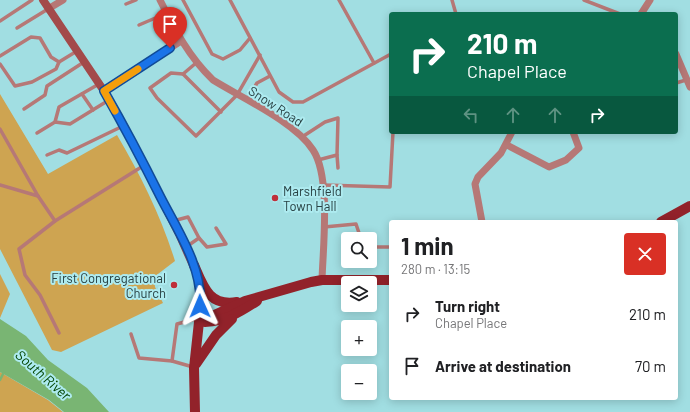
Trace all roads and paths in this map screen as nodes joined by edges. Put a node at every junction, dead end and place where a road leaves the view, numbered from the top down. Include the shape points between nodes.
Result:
1 (32, 0) edge
2 (43, 0) edge
3 (63, 0) edge
4 (136, 0) edge
5 (160, 0) edge
6 (184, 0) edge
7 (230, 0) edge
8 (339, 0) edge
9 (452, 0) edge
10 (584, 0) edge
11 (650, 0) edge
12 (126, 4) dead end
13 (48, 9) junction
14 (455, 12) edge
15 (615, 12) edge
16 (642, 12) edge
17 (167, 13) junction
18 (0, 21) edge
19 (139, 25) dead end
20 (17, 28) dead end
21 (250, 38) junction
22 (181, 41) junction
23 (77, 51) junction
24 (260, 55) junction
25 (389, 55) edge
26 (0, 56) edge
27 (678, 57) edge
28 (59, 62) junction
29 (84, 62) junction
30 (196, 63) junction
31 (374, 63) junction
32 (0, 64) edge
33 (183, 74) junction
34 (270, 76) junction
35 (686, 80) junction
36 (678, 82) edge
37 (102, 87) junction
38 (690, 87) edge
39 (82, 94) junction
40 (237, 95) junction
41 (109, 100) junction
42 (246, 100) junction
43 (24, 109) dead end
44 (93, 110) junction
45 (222, 112) junction
46 (55, 122) junction
47 (124, 126) junction
48 (0, 128) edge
49 (37, 133) dead end
50 (394, 134) edge
51 (511, 134) edge
52 (574, 134) edge
53 (302, 137) junction
54 (507, 145) junction
55 (47, 155) dead end
56 (337, 155) junction
57 (318, 160) junction
58 (144, 165) junction
59 (338, 168) dead end
60 (0, 185) edge
61 (323, 185) junction
62 (38, 196) junction
63 (690, 206) edge
64 (482, 220) edge
65 (665, 220) edge
66 (56, 221) junction
67 (173, 221) junction
68 (323, 227) junction
69 (216, 228) dead end
70 (359, 232) edge
71 (199, 238) junction
72 (186, 247) junction
73 (377, 247) edge
74 (389, 247) edge
75 (194, 265) junction
76 (322, 280) junction
77 (389, 280) edge
78 (265, 295) junction
79 (245, 301) junction
80 (235, 316) junction
81 (199, 320) junction
82 (59, 333) dead end
83 (131, 334) dead end
84 (172, 361) junction
85 (194, 368) junction
86 (195, 412) edge

1 - 18 lane
2 - 13 main road
3 - 13 street
4 - 12 lane
5 - 17 street, Snow Road
6 - 21 lane via 212,54 223,59 240,50
7 - 21 lane
8 - 31 lane
9 - 14 lane
10 - 15 lane
11 - 16 street
13 - 20 lane
13 - 23 main road
17 - 19 lane
17 - 22 street, Snow Road
21 - 24 lane
22 - 30 street, Snow Road
22 - 37 street
23 - 28 lane
23 - 29 main road
24 - 34 lane
24 - 40 lane
25 - 31 lane
26 - 28 lane via 31,37 40,38 52,57
27 - 35 street
28 - 32 lane via 56,69 38,79 15,86
29 - 37 main road
29 - 43 lane via 47,86 45,95
30 - 33 lane
30 - 40 street, Snow Road via 213,80
31 - 34 lane via 298,103 282,95
33 - 45 lane
33 - 45 lane via 171,73 150,88 196,136
34 - 42 lane via 257,83
35 - 36 lane
35 - 38 street
37 - 39 lane
37 - 41 main road
39 - 44 lane
39 - 46 lane via 59,107
40 - 42 street, Snow Road
40 - 45 lane
41 - 44 lane
41 - 47 main road
42 - 53 street, Snow Road
44 - 46 lane via 70,124
46 - 49 lane
47 - 55 lane via 67,153 59,150
47 - 58 main road
48 - 62 lane
50 - 61 lane via 390,187
51 - 54 street
52 - 54 street via 578,148 566,160 549,167
53 - 56 lane via 324,122 338,118
53 - 57 street, Snow Road via 314,150
54 - 64 street via 478,177 475,184
56 - 57 lane
56 - 59 lane
57 - 61 street, Snow Road
58 - 66 lane
58 - 67 main road
60 - 62 lane
61 - 68 street, Snow Road
62 - 66 lane
63 - 65 main road
66 - 82 lane via 19,249 25,275 40,295
67 - 71 lane via 188,217
67 - 72 main road
68 - 70 lane via 356,224
68 - 76 street, Snow Road
69 - 71 lane via 226,244 207,247
71 - 72 lane
72 - 75 main road
73 - 74 lane
75 - 79 main road via 201,283 212,297 224,303
75 - 81 main road via 201,292
76 - 77 main road
76 - 78 main road
78 - 79 main road
78 - 80 main road
79 - 81 main road
80 - 81 main road via 222,320
80 - 85 main road via 216,335
81 - 84 lane via 177,324
81 - 85 main road
83 - 84 lane via 139,358
84 - 85 lane
85 - 86 main road

